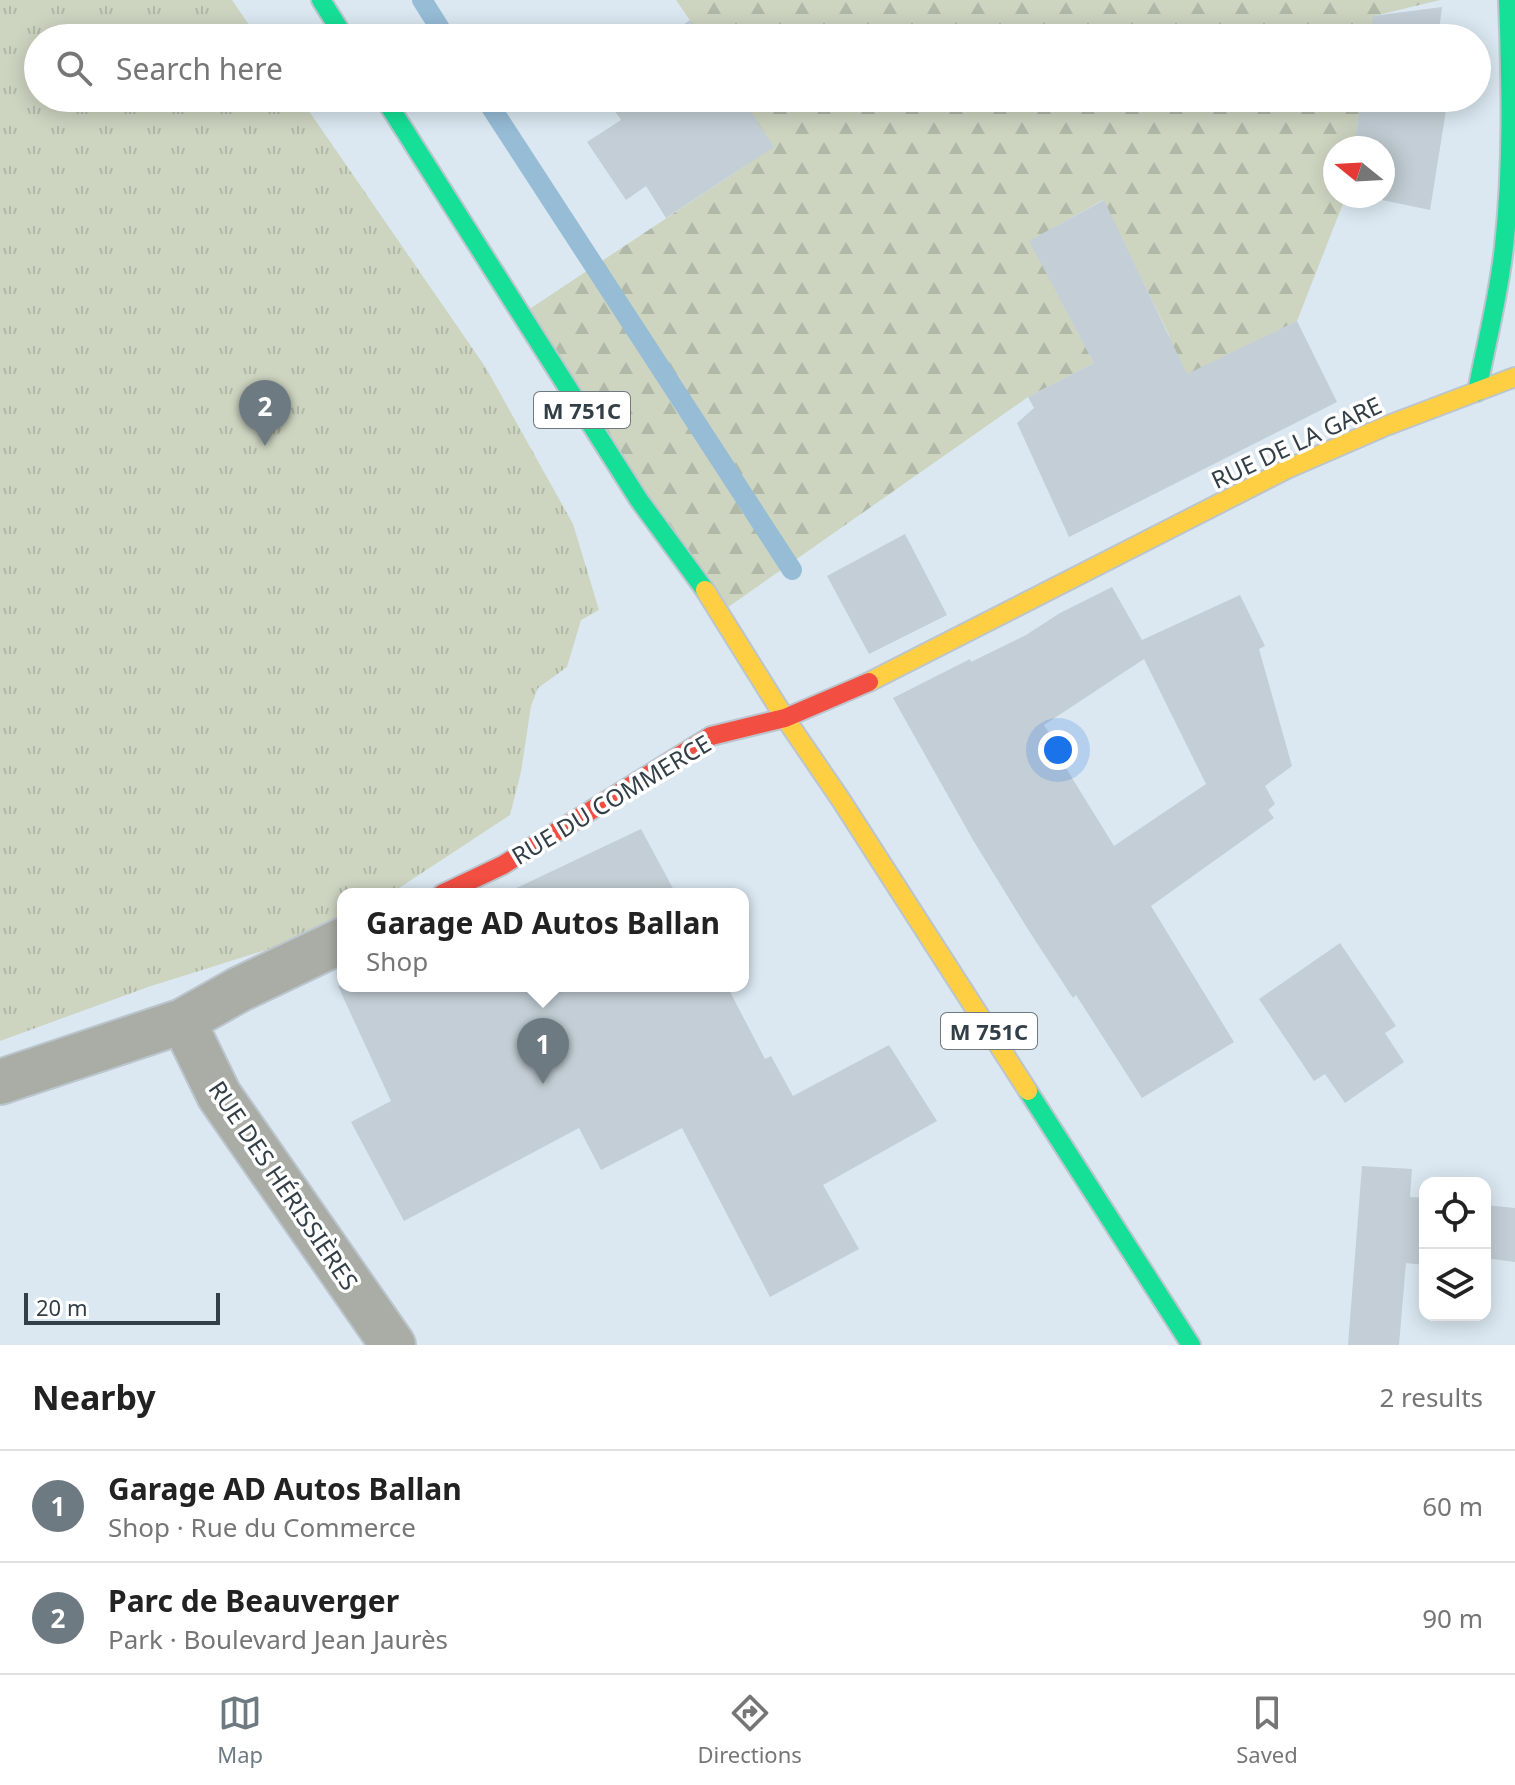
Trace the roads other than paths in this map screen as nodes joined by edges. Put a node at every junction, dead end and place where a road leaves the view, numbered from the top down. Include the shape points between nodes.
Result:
1 (321, 0) edge
2 (1508, 0) edge
3 (336, 24) edge
4 (393, 112) edge
5 (1515, 377) edge
6 (1477, 392) junction
7 (785, 718) junction
8 (455, 888) edge
9 (337, 943) edge
10 (183, 1021) junction
11 (0, 1082) edge
12 (393, 1345) edge
13 (1191, 1345) edge

1 - 3 street
2 - 6 street via 1513,124 1505,246
4 - 7 street, M 751C via 639,500 721,612
5 - 6 street, RUE DE LA GARE
6 - 7 street, RUE DE LA GARE via 1287,469 860,687
7 - 8 street, RUE DU COMMERCE via 711,736 503,865
7 - 13 street, M 751C
9 - 10 street
10 - 11 street
10 - 12 street, RUE DES HÉRISSIÈRES via 219,1095

